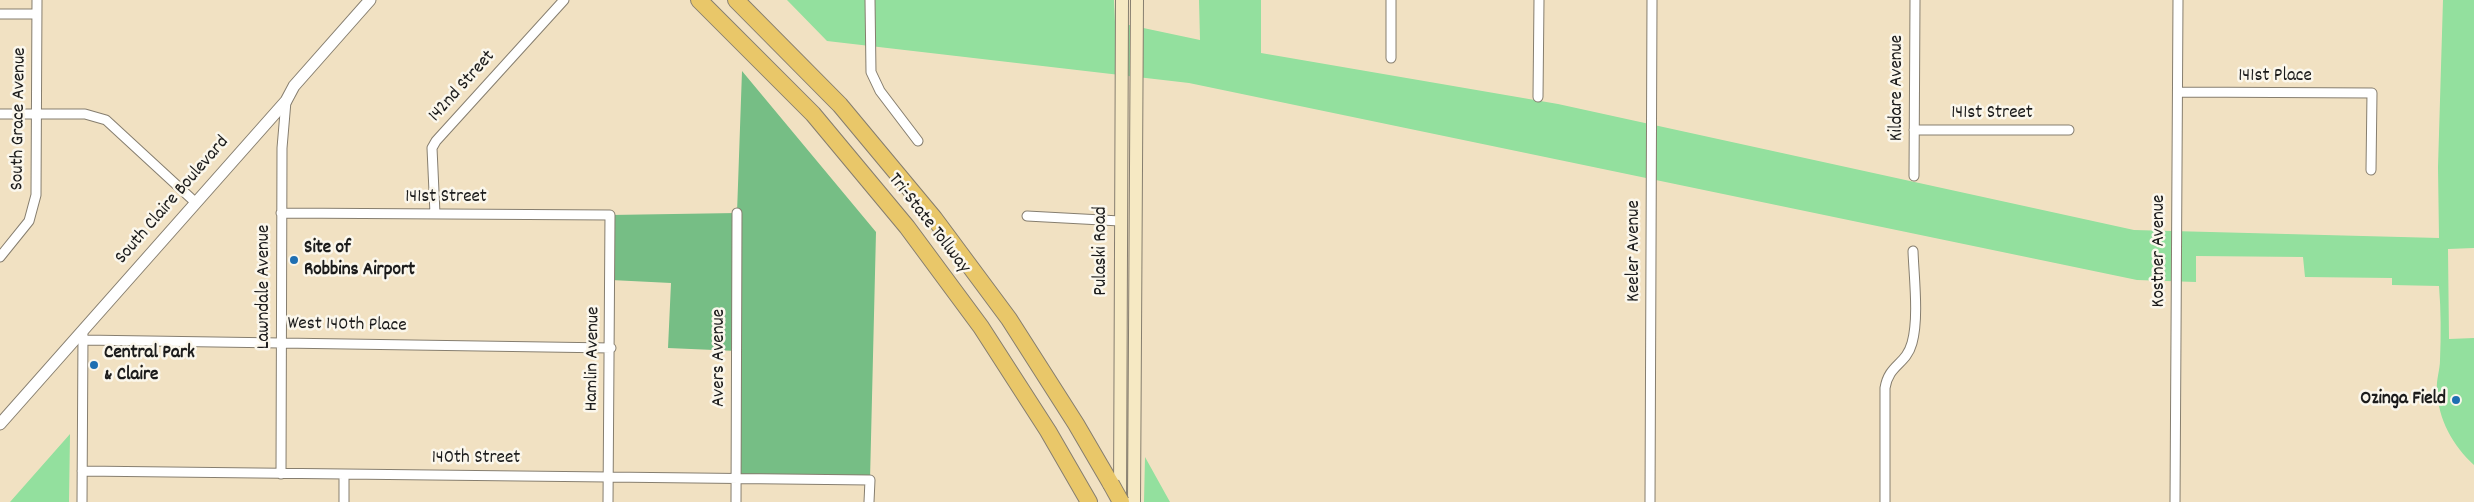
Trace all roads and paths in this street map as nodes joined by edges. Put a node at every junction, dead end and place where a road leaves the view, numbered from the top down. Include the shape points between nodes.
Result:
1 (37, 0) edge
2 (370, 0) edge
3 (564, 0) edge
4 (699, 0) edge
5 (736, 0) edge
6 (870, 0) edge
7 (1122, 0) edge
8 (1137, 0) edge
9 (1391, 0) edge
10 (1539, 0) edge
11 (1652, 0) edge
12 (1915, 0) edge
13 (2178, 0) edge
14 (0, 14) edge
15 (37, 14) junction
16 (1391, 58) dead end
17 (2178, 92) junction
18 (1538, 97) dead end
19 (286, 101) junction
20 (0, 114) edge
21 (37, 115) junction
22 (1914, 130) junction
23 (2069, 130) dead end
24 (918, 141) dead end
25 (2371, 170) dead end
26 (1914, 176) dead end
27 (194, 202) junction
28 (282, 213) junction
29 (737, 213) dead end
30 (434, 214) junction
31 (610, 215) joint
32 (1027, 216) dead end
33 (1120, 221) junction
34 (1913, 251) dead end
35 (0, 257) edge
36 (83, 335) junction
37 (281, 341) junction
38 (611, 348) junction
39 (2, 417) edge
40 (82, 471) junction
41 (281, 474) junction
42 (344, 474) junction
43 (608, 476) junction
44 (736, 479) junction
45 (82, 502) edge
46 (344, 502) edge
47 (608, 502) edge
48 (736, 502) edge
49 (869, 502) edge
50 (1089, 502) edge
51 (1120, 502) edge
52 (1134, 502) edge
53 (1650, 502) edge
54 (1885, 502) edge
55 (2174, 502) edge

1 - 15 street, South Grace Avenue
2 - 19 street, South Claire Boulevard via 294,86
3 - 30 street, 142nd Street via 436,141 432,148
4 - 50 highway, Tri-State Tollway via 813,114 907,227 981,327
5 - 51 highway, Tri-State Tollway, bridge via 840,105 934,218 1009,319 1076,424
6 - 24 street via 870,72 880,91
7 - 33 main road, Pulaski Road
8 - 52 main road, Pulaski Road
9 - 16 street
10 - 18 street
11 - 53 street, Keeler Avenue
12 - 22 street, Kildare Avenue
13 - 17 street, Kostner Avenue
14 - 15 street
15 - 21 street, South Grace Avenue
17 - 25 street, 141st Place via 2372,93
17 - 55 street, Kostner Avenue
19 - 27 street, South Claire Boulevard
19 - 28 street, Lawndale Avenue
20 - 21 street
21 - 27 street via 85,114 106,120
21 - 35 street, South Grace Avenue via 34,208 20,234
22 - 23 street, 141st Street
22 - 26 street, Kildare Avenue
27 - 36 street, South Claire Boulevard
28 - 30 street, 141st Street
28 - 37 street, Lawndale Avenue
29 - 44 street, Avers Avenue
30 - 31 street, 141st Street
31 - 38 street, Hamlin Avenue
32 - 33 street
33 - 51 main road, Pulaski Road
34 - 54 street via 1912,343 1906,357 1888,375 1886,388
36 - 37 street, West 140th Place
36 - 39 street, South Claire Boulevard
36 - 40 street
37 - 38 street, West 140th Place
37 - 41 street, Lawndale Avenue
38 - 43 street, Hamlin Avenue
40 - 41 street, 140th Street
40 - 45 street
41 - 42 street, 140th Street
42 - 43 street, 140th Street
42 - 46 street
43 - 44 street, 140th Street
43 - 47 street, Hamlin Avenue
44 - 48 street, Avers Avenue
44 - 49 street, 140th Street via 870,480

